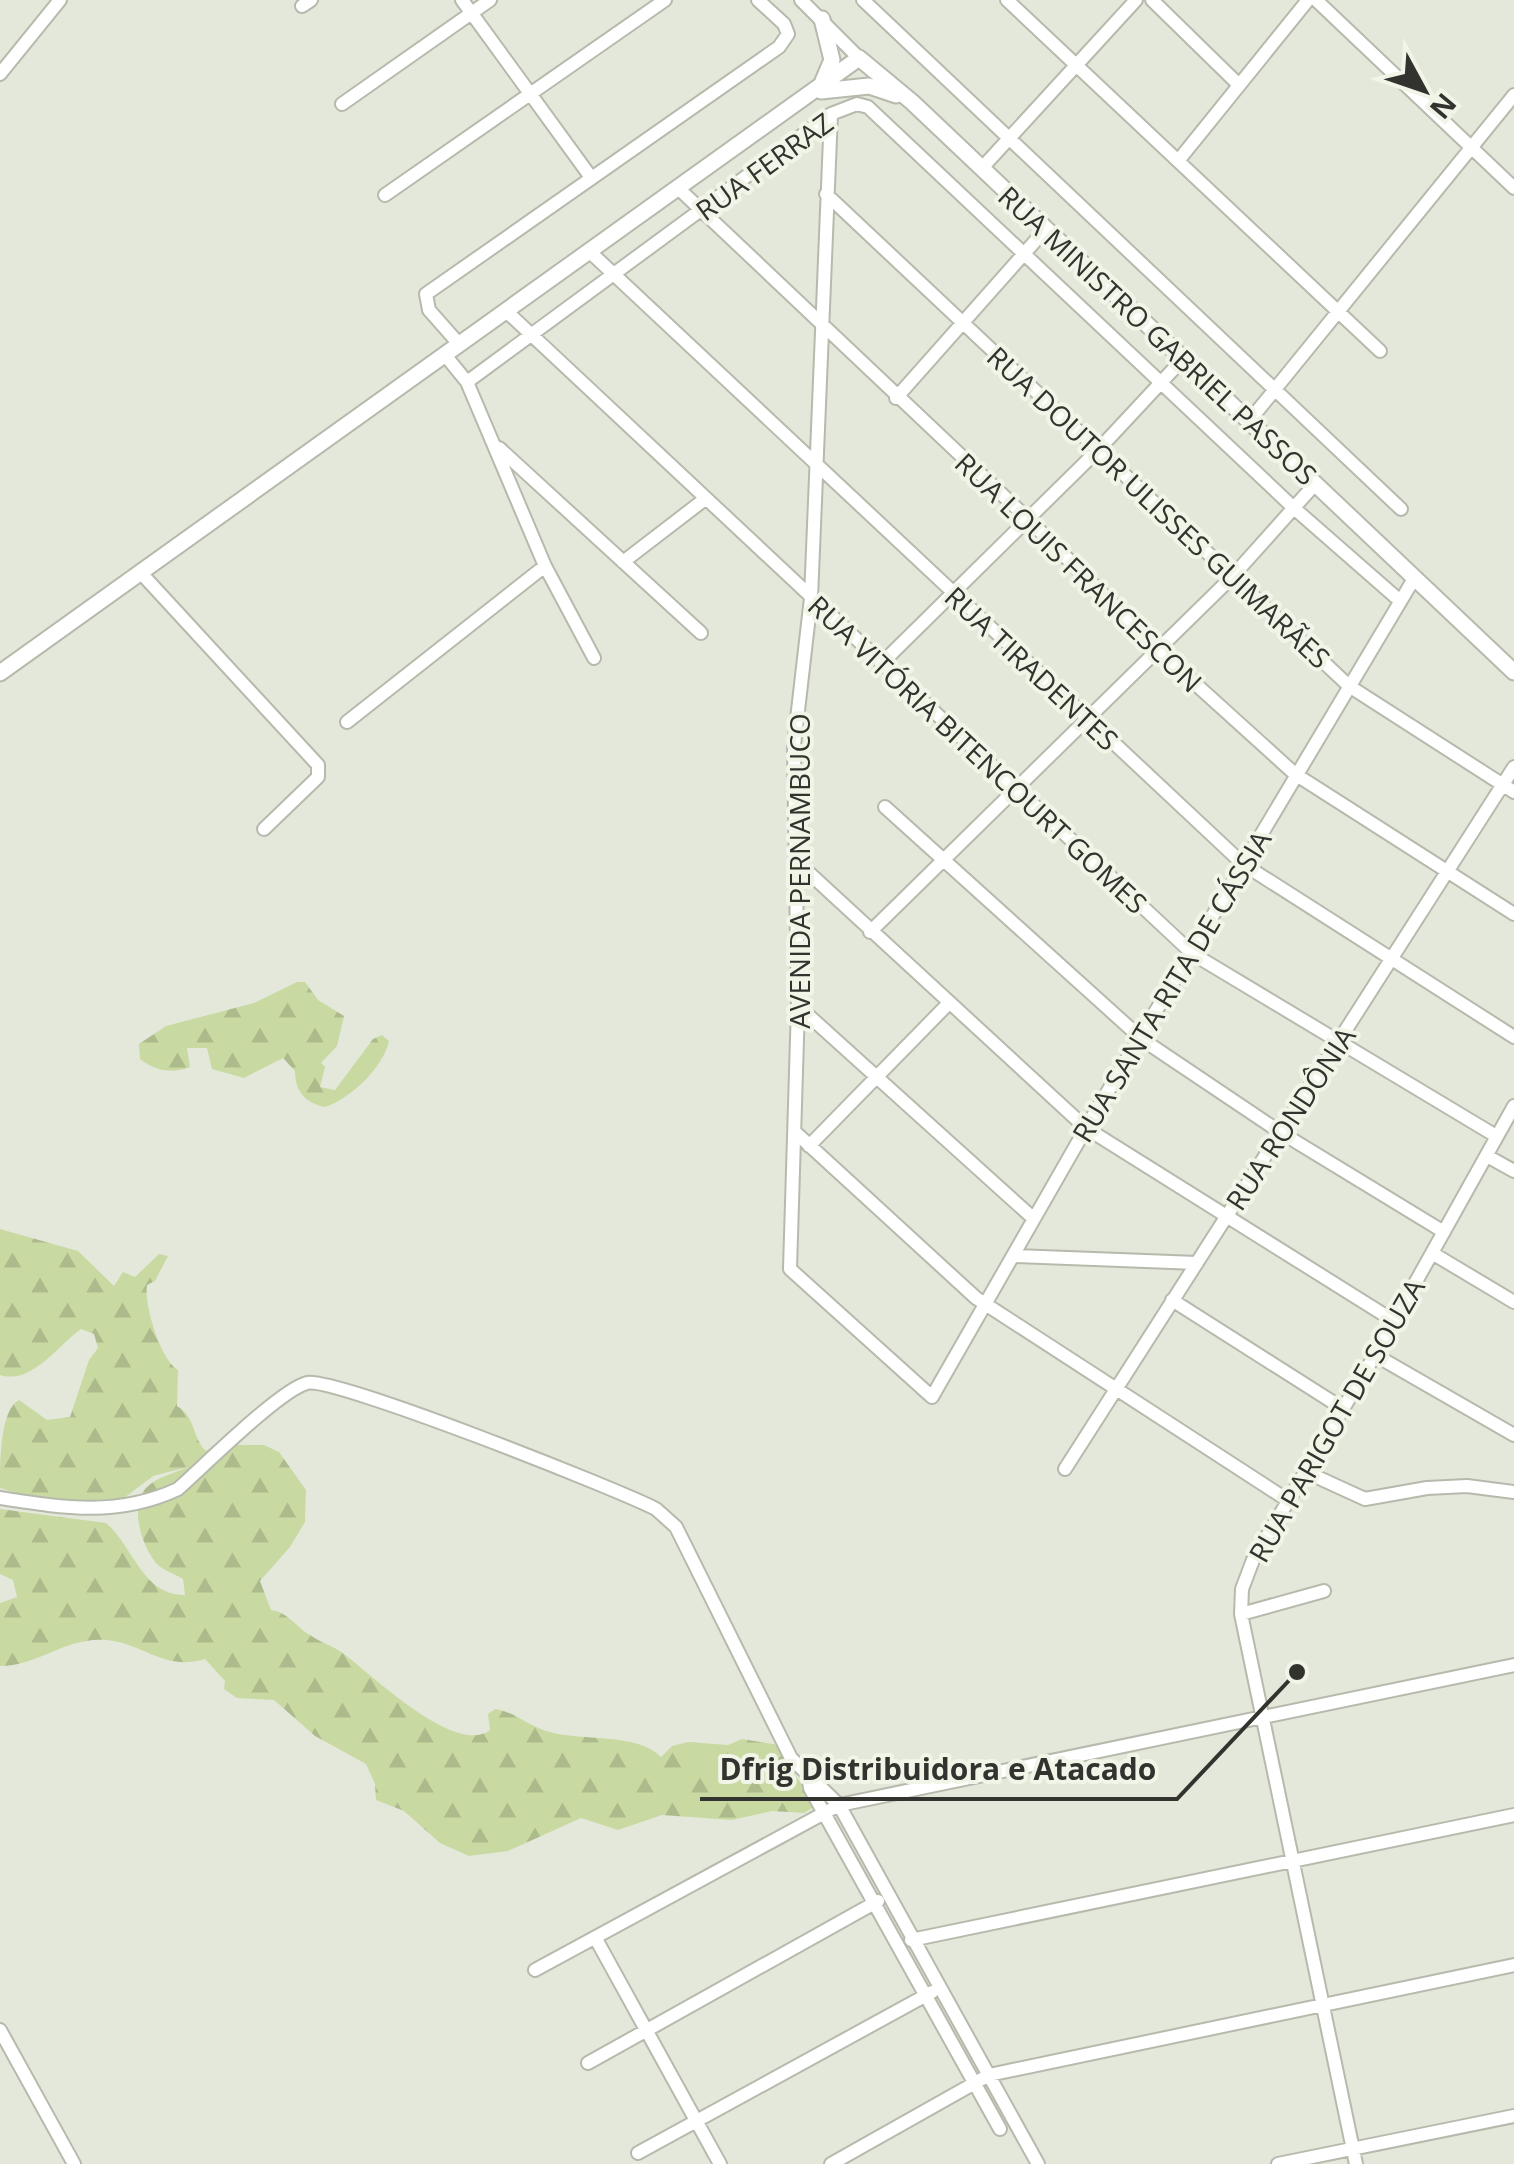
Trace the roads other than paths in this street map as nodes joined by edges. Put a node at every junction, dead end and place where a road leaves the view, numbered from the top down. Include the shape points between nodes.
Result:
1 (60, 0) edge
2 (462, 0) edge
3 (490, 0) edge
4 (665, 0) edge
5 (758, 0) edge
6 (801, 0) edge
7 (863, 0) edge
8 (1007, 0) edge
9 (1136, 0) edge
10 (1152, 0) edge
11 (1308, 0) edge
12 (1316, 0) edge
13 (471, 14) junction
14 (822, 20) junction
15 (860, 58) junction
16 (1074, 64) junction
17 (0, 74) edge
18 (1239, 85) junction
19 (812, 92) junction
20 (530, 94) junction
21 (1514, 95) edge
22 (912, 102) junction
23 (342, 104) dead end
24 (832, 114) junction
25 (1007, 138) junction
26 (1472, 148) junction
27 (1178, 161) junction
28 (982, 168) junction
29 (590, 176) junction
30 (678, 188) junction
31 (1514, 188) edge
32 (826, 194) junction
33 (384, 196) dead end
34 (701, 212) junction
35 (1046, 230) junction
36 (589, 251) junction
37 (1026, 252) junction
38 (614, 276) junction
39 (506, 311) junction
40 (1338, 312) junction
41 (963, 322) junction
42 (823, 328) junction
43 (532, 334) junction
44 (459, 344) junction
45 (1380, 351) dead end
46 (445, 354) junction
47 (1182, 360) junction
48 (467, 382) junction
49 (1162, 384) junction
50 (1275, 389) junction
51 (896, 398) junction
52 (1250, 420) junction
53 (494, 442) junction
54 (1100, 449) junction
55 (816, 468) junction
56 (1316, 483) junction
57 (705, 499) junction
58 (1295, 509) junction
59 (1401, 509) dead end
60 (1028, 520) junction
61 (623, 562) junction
62 (545, 566) junction
63 (141, 573) junction
64 (1415, 577) junction
65 (1231, 578) junction
66 (954, 595) junction
67 (811, 598) junction
68 (1400, 600) junction
69 (700, 633) dead end
70 (1158, 650) junction
71 (594, 658) dead end
72 (881, 664) junction
73 (0, 672) edge
74 (1514, 672) edge
75 (1349, 686) junction
76 (1088, 720) junction
77 (347, 722) dead end
78 (1514, 767) edge
79 (1296, 774) junction
80 (1509, 788) edge
81 (1016, 791) junction
82 (885, 807) dead end
83 (264, 829) dead end
84 (795, 860) junction
85 (942, 862) junction
86 (1243, 864) junction
87 (1449, 869) junction
88 (1514, 914) edge
89 (870, 932) junction
90 (1193, 954) junction
91 (1392, 958) junction
92 (948, 1004) junction
93 (798, 1006) junction
94 (1514, 1037) edge
95 (1142, 1040) junction
96 (1338, 1044) junction
97 (877, 1078) junction
98 (1514, 1106) edge
99 (1086, 1128) junction
100 (1280, 1132) junction
101 (796, 1133) junction
102 (1496, 1136) junction
103 (809, 1146) junction
104 (1487, 1156) junction
105 (1514, 1171) edge
106 (1227, 1216) junction
107 (1034, 1219) junction
108 (1444, 1232) junction
109 (1432, 1253) junction
110 (1016, 1256) junction
111 (1196, 1262) junction
112 (1172, 1300) junction
113 (1514, 1302) edge
114 (988, 1304) junction
115 (1394, 1322) junction
116 (1375, 1355) junction
117 (1118, 1386) junction
118 (932, 1397) joint
119 (1342, 1408) junction
120 (1514, 1435) edge
121 (1064, 1468) dead end
122 (1306, 1472) junction
123 (1514, 1492) edge
124 (0, 1498) edge
125 (1289, 1501) junction
126 (1324, 1591) dead end
127 (1241, 1614) junction
128 (1514, 1665) edge
129 (1263, 1715) junction
130 (808, 1774) junction
131 (839, 1805) junction
132 (824, 1812) junction
133 (1514, 1816) edge
134 (1292, 1862) junction
135 (889, 1894) junction
136 (874, 1903) junction
137 (596, 1938) junction
138 (911, 1940) junction
139 (1514, 1964) edge
140 (535, 1970) dead end
141 (938, 1989) junction
142 (924, 1996) junction
143 (1322, 2004) junction
144 (0, 2030) edge
145 (647, 2030) junction
146 (588, 2063) dead end
147 (989, 2075) junction
148 (974, 2084) junction
149 (1514, 2116) edge
150 (694, 2120) junction
151 (1000, 2129) dead end
152 (1352, 2148) junction
153 (638, 2153) dead end
154 (74, 2164) edge
155 (720, 2164) edge
156 (832, 2164) edge
157 (1038, 2164) edge
158 (1278, 2164) edge
159 (1356, 2164) edge

1 - 17 street
2 - 13 street
3 - 13 street
4 - 20 street
5 - 29 street via 784,24 788,34 779,46
6 - 14 street, RUA MINISTRO GABRIEL PASSOS
7 - 25 street
8 - 16 street
9 - 16 street
10 - 18 street
11 - 18 street
12 - 26 street
13 - 20 street
13 - 23 street
14 - 15 street, RUA MINISTRO GABRIEL PASSOS
14 - 19 main road via 832,60
15 - 19 main road
15 - 22 main road, RUA MINISTRO GABRIEL PASSOS
16 - 25 street
16 - 27 street
18 - 27 street
19 - 22 main road via 869,86
19 - 30 main road
20 - 29 street
20 - 33 street
21 - 26 street
22 - 28 main road, RUA MINISTRO GABRIEL PASSOS
24 - 32 street, AVENIDA PERNAMBUCO
24 - 34 street, RUA FERRAZ
24 - 37 street, RUA FERRAZ via 857,104 868,107
25 - 28 street
25 - 50 street
26 - 31 street
26 - 40 street
27 - 40 street
28 - 35 main road, RUA MINISTRO GABRIEL PASSOS
29 - 44 street via 437,284 424,300
30 - 34 street, RUA LOUIS FRANCESCON
30 - 36 main road
32 - 41 street, RUA DOUTOR ULISSES GUIMARÃES
32 - 42 street, AVENIDA PERNAMBUCO
34 - 38 street, RUA FERRAZ
34 - 42 street, RUA LOUIS FRANCESCON
35 - 37 street
35 - 47 main road, RUA MINISTRO GABRIEL PASSOS
36 - 38 street, RUA TIRADENTES
36 - 39 main road
37 - 41 street
37 - 49 street, RUA FERRAZ
38 - 43 street, RUA FERRAZ
38 - 55 street, RUA TIRADENTES
39 - 43 street, RUA VITÓRIA BITENCOURT GOMES
39 - 44 main road
40 - 45 street
40 - 50 street
41 - 51 street
41 - 54 street, RUA DOUTOR ULISSES GUIMARÃES
42 - 51 street, RUA LOUIS FRANCESCON
42 - 55 street, AVENIDA PERNAMBUCO
43 - 48 street, RUA FERRAZ
43 - 57 street, RUA VITÓRIA BITENCOURT GOMES
44 - 46 main road
46 - 48 street
46 - 63 main road
47 - 49 street
47 - 52 main road, RUA MINISTRO GABRIEL PASSOS
48 - 53 street
49 - 54 street
49 - 58 street, RUA FERRAZ
50 - 52 street
50 - 59 street
51 - 60 street, RUA LOUIS FRANCESCON
52 - 56 main road, RUA MINISTRO GABRIEL PASSOS
53 - 61 street
53 - 62 street
54 - 60 street
54 - 65 street, RUA DOUTOR ULISSES GUIMARÃES
55 - 66 street, RUA TIRADENTES
55 - 67 street, AVENIDA PERNAMBUCO
56 - 58 street
56 - 64 main road, RUA MINISTRO GABRIEL PASSOS
57 - 61 street
57 - 67 street, RUA VITÓRIA BITENCOURT GOMES
58 - 65 street
58 - 68 street, RUA FERRAZ
60 - 66 street
60 - 70 street, RUA LOUIS FRANCESCON
61 - 69 street
62 - 71 street
62 - 77 street
63 - 73 main road
63 - 83 street via 318,765 318,777
64 - 68 street, RUA SANTA RITA DE CÁSSIA
64 - 74 main road, RUA MINISTRO GABRIEL PASSOS
65 - 70 street
65 - 75 street, RUA DOUTOR ULISSES GUIMARÃES
66 - 72 street
66 - 76 street, RUA TIRADENTES
67 - 72 street, RUA VITÓRIA BITENCOURT GOMES
67 - 84 street, AVENIDA PERNAMBUCO via 794,745
68 - 75 street, RUA SANTA RITA DE CÁSSIA
70 - 76 street
70 - 79 street, RUA LOUIS FRANCESCON
72 - 81 street, RUA VITÓRIA BITENCOURT GOMES
75 - 79 street, RUA SANTA RITA DE CÁSSIA
75 - 80 street, RUA DOUTOR ULISSES GUIMARÃES
76 - 81 street
76 - 86 street, RUA TIRADENTES
78 - 80 street, RUA RONDÔNIA
79 - 86 street, RUA SANTA RITA DE CÁSSIA
79 - 87 street, RUA LOUIS FRANCESCON
80 - 87 street, RUA RONDÔNIA
81 - 85 street
81 - 90 street, RUA VITÓRIA BITENCOURT GOMES
82 - 85 street
84 - 89 street
84 - 93 street, AVENIDA PERNAMBUCO
85 - 89 street
85 - 95 street
86 - 90 street, RUA SANTA RITA DE CÁSSIA
86 - 91 street, RUA TIRADENTES
87 - 88 street, RUA LOUIS FRANCESCON
87 - 91 street, RUA RONDÔNIA
89 - 92 street
90 - 95 street, RUA SANTA RITA DE CÁSSIA
90 - 96 street, RUA VITÓRIA BITENCOURT GOMES
91 - 94 street, RUA TIRADENTES
91 - 96 street, RUA RONDÔNIA
92 - 97 street
92 - 99 street
93 - 97 street
93 - 101 street, AVENIDA PERNAMBUCO
95 - 99 street, RUA SANTA RITA DE CÁSSIA
95 - 100 street
96 - 100 street, RUA RONDÔNIA
96 - 102 street, RUA VITÓRIA BITENCOURT GOMES
97 - 103 street
97 - 107 street
98 - 102 street, RUA PARIGOT DE SOUZA
99 - 106 street
99 - 107 street, RUA SANTA RITA DE CÁSSIA
100 - 106 street, RUA RONDÔNIA
100 - 108 street
101 - 103 street
101 - 118 street, AVENIDA PERNAMBUCO via 790,1269
102 - 104 street, RUA PARIGOT DE SOUZA
103 - 114 street
104 - 105 street
104 - 108 street, RUA PARIGOT DE SOUZA
106 - 111 street, RUA RONDÔNIA
106 - 115 street
107 - 110 street, RUA SANTA RITA DE CÁSSIA
108 - 109 street, RUA PARIGOT DE SOUZA
109 - 113 street
109 - 115 street, RUA PARIGOT DE SOUZA
110 - 111 street
110 - 114 street, RUA SANTA RITA DE CÁSSIA
111 - 112 street, RUA RONDÔNIA
112 - 117 street, RUA RONDÔNIA
112 - 119 street
114 - 117 street
114 - 118 street, RUA SANTA RITA DE CÁSSIA
115 - 116 street, RUA PARIGOT DE SOUZA
116 - 119 street, RUA PARIGOT DE SOUZA
116 - 120 street
117 - 121 street, RUA RONDÔNIA
117 - 125 street
119 - 122 street, RUA PARIGOT DE SOUZA
122 - 123 street via 1365,1499 1467,1486
122 - 125 street, RUA PARIGOT DE SOUZA
124 - 130 street via 125,1509 178,1489 290,1391 314,1382 344,1388 631,1496 666,1516 792,1758
125 - 127 street, RUA PARIGOT DE SOUZA via 1254,1560
126 - 127 street
127 - 129 street, RUA PARIGOT DE SOUZA
128 - 129 street
129 - 131 street
129 - 134 street, RUA PARIGOT DE SOUZA
130 - 131 street
130 - 132 street
131 - 132 street
131 - 135 street
132 - 136 street
132 - 137 street
133 - 134 street
134 - 138 street
134 - 143 street, RUA PARIGOT DE SOUZA
135 - 136 street
135 - 138 street
136 - 142 street
136 - 145 street
137 - 140 street
137 - 145 street
138 - 141 street
139 - 143 street
141 - 142 street
141 - 147 street
142 - 148 street
142 - 150 street
143 - 147 street
143 - 152 street, RUA PARIGOT DE SOUZA
144 - 154 street
145 - 146 street
145 - 150 street
147 - 148 street
147 - 157 street
148 - 151 street
148 - 156 street
149 - 152 street
150 - 153 street
150 - 155 street
152 - 158 street
152 - 159 street, RUA PARIGOT DE SOUZA

